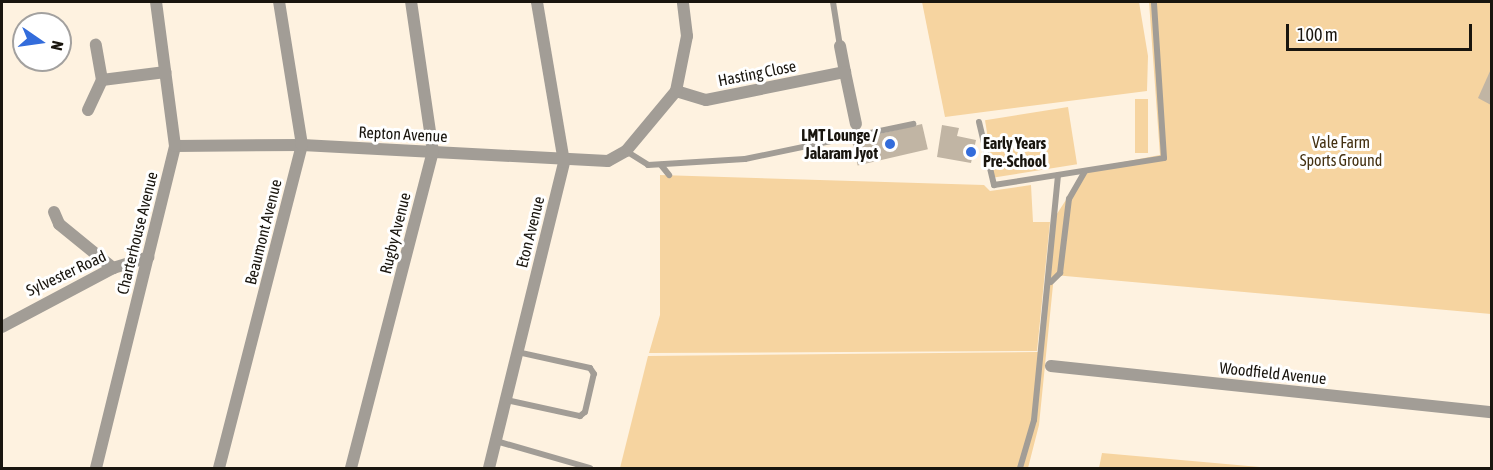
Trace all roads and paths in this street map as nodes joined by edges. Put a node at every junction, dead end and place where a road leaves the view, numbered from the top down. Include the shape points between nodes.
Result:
1 (156, 2) edge
2 (279, 2) edge
3 (411, 2) edge
4 (537, 2) edge
5 (683, 2) edge
6 (833, 2) edge
7 (1154, 2) edge
8 (96, 45) dead end
9 (840, 46) joint
10 (165, 72) junction
11 (845, 72) junction
12 (102, 80) junction
13 (676, 91) junction
14 (88, 110) dead end
15 (979, 122) dead end
16 (856, 124) dead end
17 (913, 124) dead end
18 (302, 145) junction
19 (175, 146) junction
20 (626, 151) junction
21 (433, 152) junction
22 (564, 162) junction
23 (661, 165) junction
24 (1085, 171) junction
25 (669, 175) dead end
26 (1058, 175) junction
27 (54, 212) dead end
28 (148, 257) junction
29 (113, 268) junction
30 (1050, 283) junction
31 (2, 326) edge
32 (517, 352) junction
33 (1051, 366) dead end
34 (506, 400) junction
35 (1491, 412) edge
36 (496, 441) junction
37 (96, 468) edge
38 (219, 468) edge
39 (351, 468) edge
40 (489, 468) edge
41 (590, 468) edge
42 (1020, 468) edge

1 - 10 street, Charterhouse Avenue
2 - 18 street, Beaumont Avenue
3 - 21 street, Rugby Avenue
4 - 22 street, Eton Avenue
5 - 13 street via 687,36
6 - 9 lane
7 - 24 lane via 1164,158
8 - 12 street
9 - 11 street
10 - 12 street
10 - 19 street, Charterhouse Avenue
11 - 13 street, Hasting Close via 706,100
11 - 16 street
12 - 14 street
13 - 20 street
15 - 26 lane via 994,185
17 - 23 lane via 745,159
18 - 19 street, Repton Avenue
18 - 21 street, Repton Avenue
18 - 38 street, Beaumont Avenue
19 - 28 street, Charterhouse Avenue
20 - 22 street, Repton Avenue via 608,161
20 - 23 lane via 640,163
21 - 22 street, Repton Avenue
21 - 39 street, Rugby Avenue
22 - 32 street, Eton Avenue
23 - 25 lane
24 - 26 lane
24 - 30 lane via 1070,199 1060,273
26 - 30 lane
27 - 29 street via 59,224
28 - 29 street, Sylvester Road
28 - 37 street, Charterhouse Avenue
29 - 31 street, Sylvester Road
30 - 42 lane via 1034,420
32 - 34 street, Eton Avenue
32 - 34 lane via 590,368 594,374 585,412 580,416
33 - 35 street, Woodfield Avenue
34 - 36 street, Eton Avenue
36 - 40 street, Eton Avenue
36 - 41 lane

